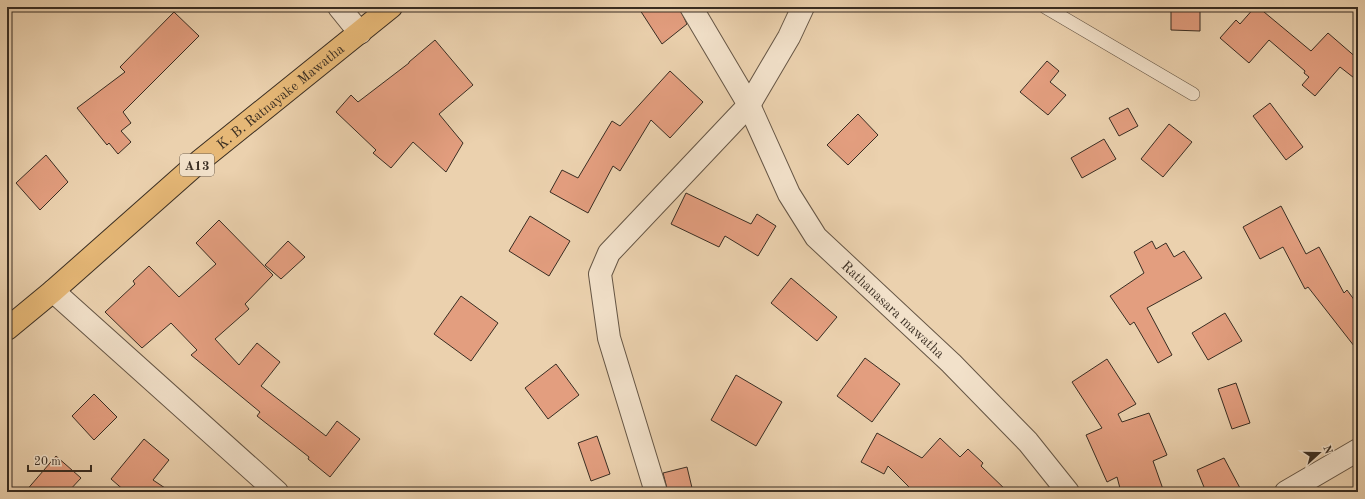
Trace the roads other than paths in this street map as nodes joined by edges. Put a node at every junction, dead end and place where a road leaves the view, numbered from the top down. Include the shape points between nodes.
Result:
1 (339, 7) edge
2 (391, 7) edge
3 (691, 7) edge
4 (803, 7) edge
5 (1045, 7) edge
6 (360, 33) junction
7 (1193, 94) dead end
8 (749, 106) junction
9 (53, 291) junction
10 (7, 329) edge
11 (1358, 450) edge
12 (277, 492) edge
13 (656, 492) edge
14 (1068, 492) edge
15 (1286, 492) edge

1 - 6 street
2 - 6 highway, K. B. Ratnayake Mawatha / A13
3 - 8 street, Rathanasara mawatha
4 - 8 street via 790,37
5 - 7 lane
6 - 9 highway, K. B. Ratnayake Mawatha / A13 via 201,160
8 - 13 street via 609,253 600,274 609,338
8 - 14 street, Rathanasara mawatha via 789,194 816,237 951,363 1028,442
9 - 10 highway, K. B. Ratnayake Mawatha / A13
9 - 12 street
11 - 15 street

